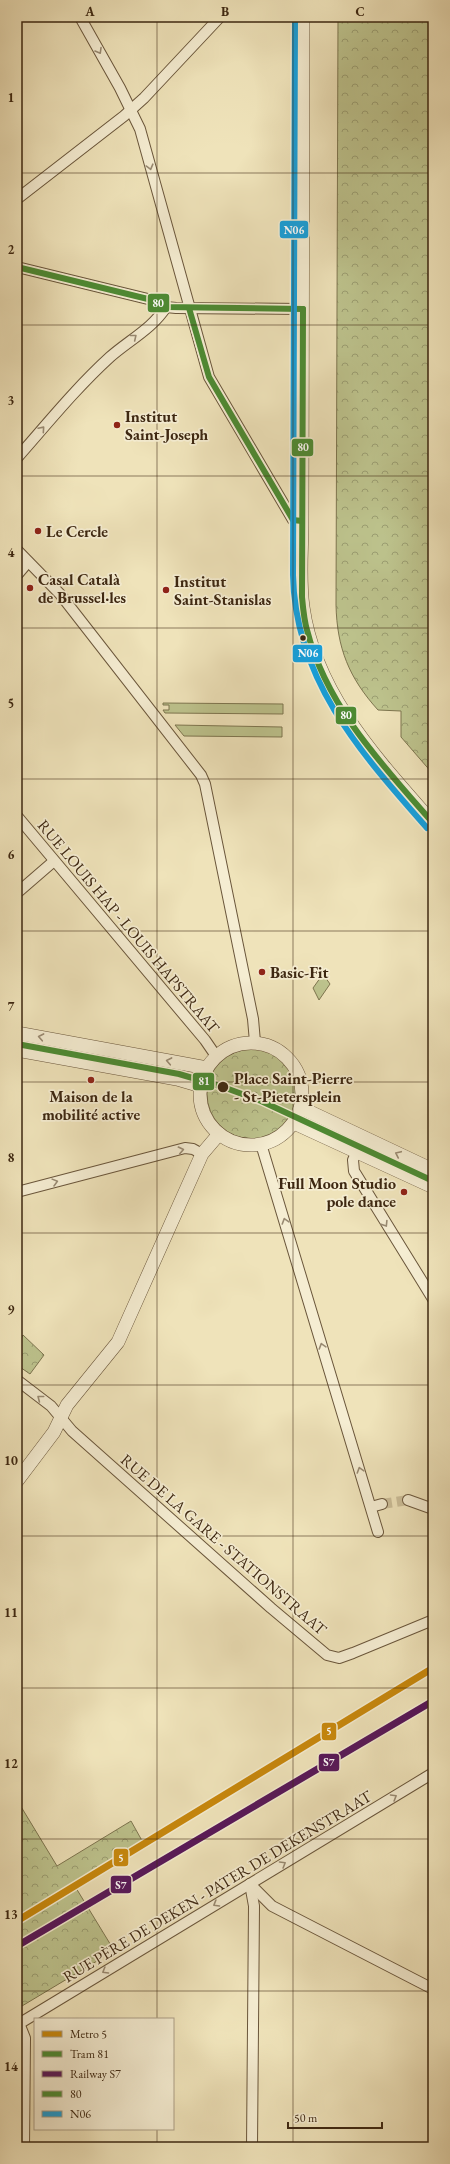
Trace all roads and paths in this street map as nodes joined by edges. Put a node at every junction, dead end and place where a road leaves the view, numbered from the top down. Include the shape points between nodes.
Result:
1 (80, 17) edge
2 (220, 17) edge
3 (304, 17) edge
4 (131, 109) junction
5 (17, 199) edge
6 (17, 267) edge
7 (166, 307) junction
8 (189, 308) junction
9 (303, 309) junction
10 (17, 458) edge
11 (302, 521) junction
12 (17, 550) edge
13 (28, 562) junction
14 (17, 575) edge
15 (17, 816) edge
16 (433, 822) edge
17 (54, 861) junction
18 (17, 893) edge
19 (17, 1033) edge
20 (255, 1042) junction
21 (17, 1050) edge
22 (216, 1056) junction
23 (207, 1068) junction
24 (201, 1086) junction
25 (300, 1110) junction
26 (294, 1123) junction
27 (219, 1134) junction
28 (363, 1138) junction
29 (261, 1144) junction
30 (356, 1152) junction
31 (202, 1154) junction
32 (433, 1170) edge
33 (433, 1188) edge
34 (17, 1192) edge
35 (433, 1299) edge
36 (17, 1380) edge
37 (61, 1418) junction
38 (17, 1482) edge
39 (408, 1500) tunnel mouth
40 (382, 1504) tunnel mouth
41 (371, 1508) junction
42 (433, 1509) edge
43 (378, 1532) dead end
44 (433, 1620) edge
45 (433, 1773) edge
46 (250, 1884) junction
47 (433, 1989) edge
48 (18, 2024) edge
49 (24, 2147) edge
50 (252, 2147) edge

1 -> 4 street
2 - 4 street
3 - 9 street
4 - 5 street
4 -> 8 street via 140,129
6 - 7 street via 152,300
7 - 8 street
10 -> 7 street via 109,357 154,321
8 - 9 street
8 - 11 street via 210,377 293,520
9 - 11 street
11 - 16 street via 302,604 321,672 333,696 362,739
12 - 13 street
13 - 14 street
13 - 20 street via 60,594 201,775 205,784 253,1019
15 - 17 street, RUE LOUIS HAP - LOUIS HAPSTRAAT
17 - 18 street
17 - 22 street, RUE LOUIS HAP - LOUIS HAPSTRAAT
23 -> 19 street
20 - 22 street via 234,1045
20 - 25 street via 279,1051 295,1067 302,1090
21 - 24 street
22 - 23 street
23 - 24 street
24 - 27 street via 205,1115
25 - 26 street
25 - 28 street via 308,1111
26 - 29 street via 280,1136
26 - 30 street
27 - 29 street via 238,1143
27 - 31 street
28 - 30 street
32 -> 28 street
41 -> 29 street
30 - 33 street
30 -> 35 street via 353,1160 354,1171
34 -> 31 street via 185,1148
31 - 37 street via 118,1342 67,1405
37 -> 36 street, RUE DE LA GARE - STATIONSTRAAT via 51,1406
37 - 38 street via 54,1432
37 - 44 street, RUE DE LA GARE - STATIONSTRAAT via 72,1431 327,1655 339,1658 346,1656
39 - 42 street
40 - 41 street
41 - 43 street
46 -> 45 street, RUE PÈRE DE DEKEN - PATER DE DEKENSTRAAT
46 - 47 street via 272,1906
46 -> 48 street, RUE PÈRE DE DEKEN - PATER DE DEKENSTRAAT
46 - 50 street via 254,1906
48 - 49 street via 26,2038

